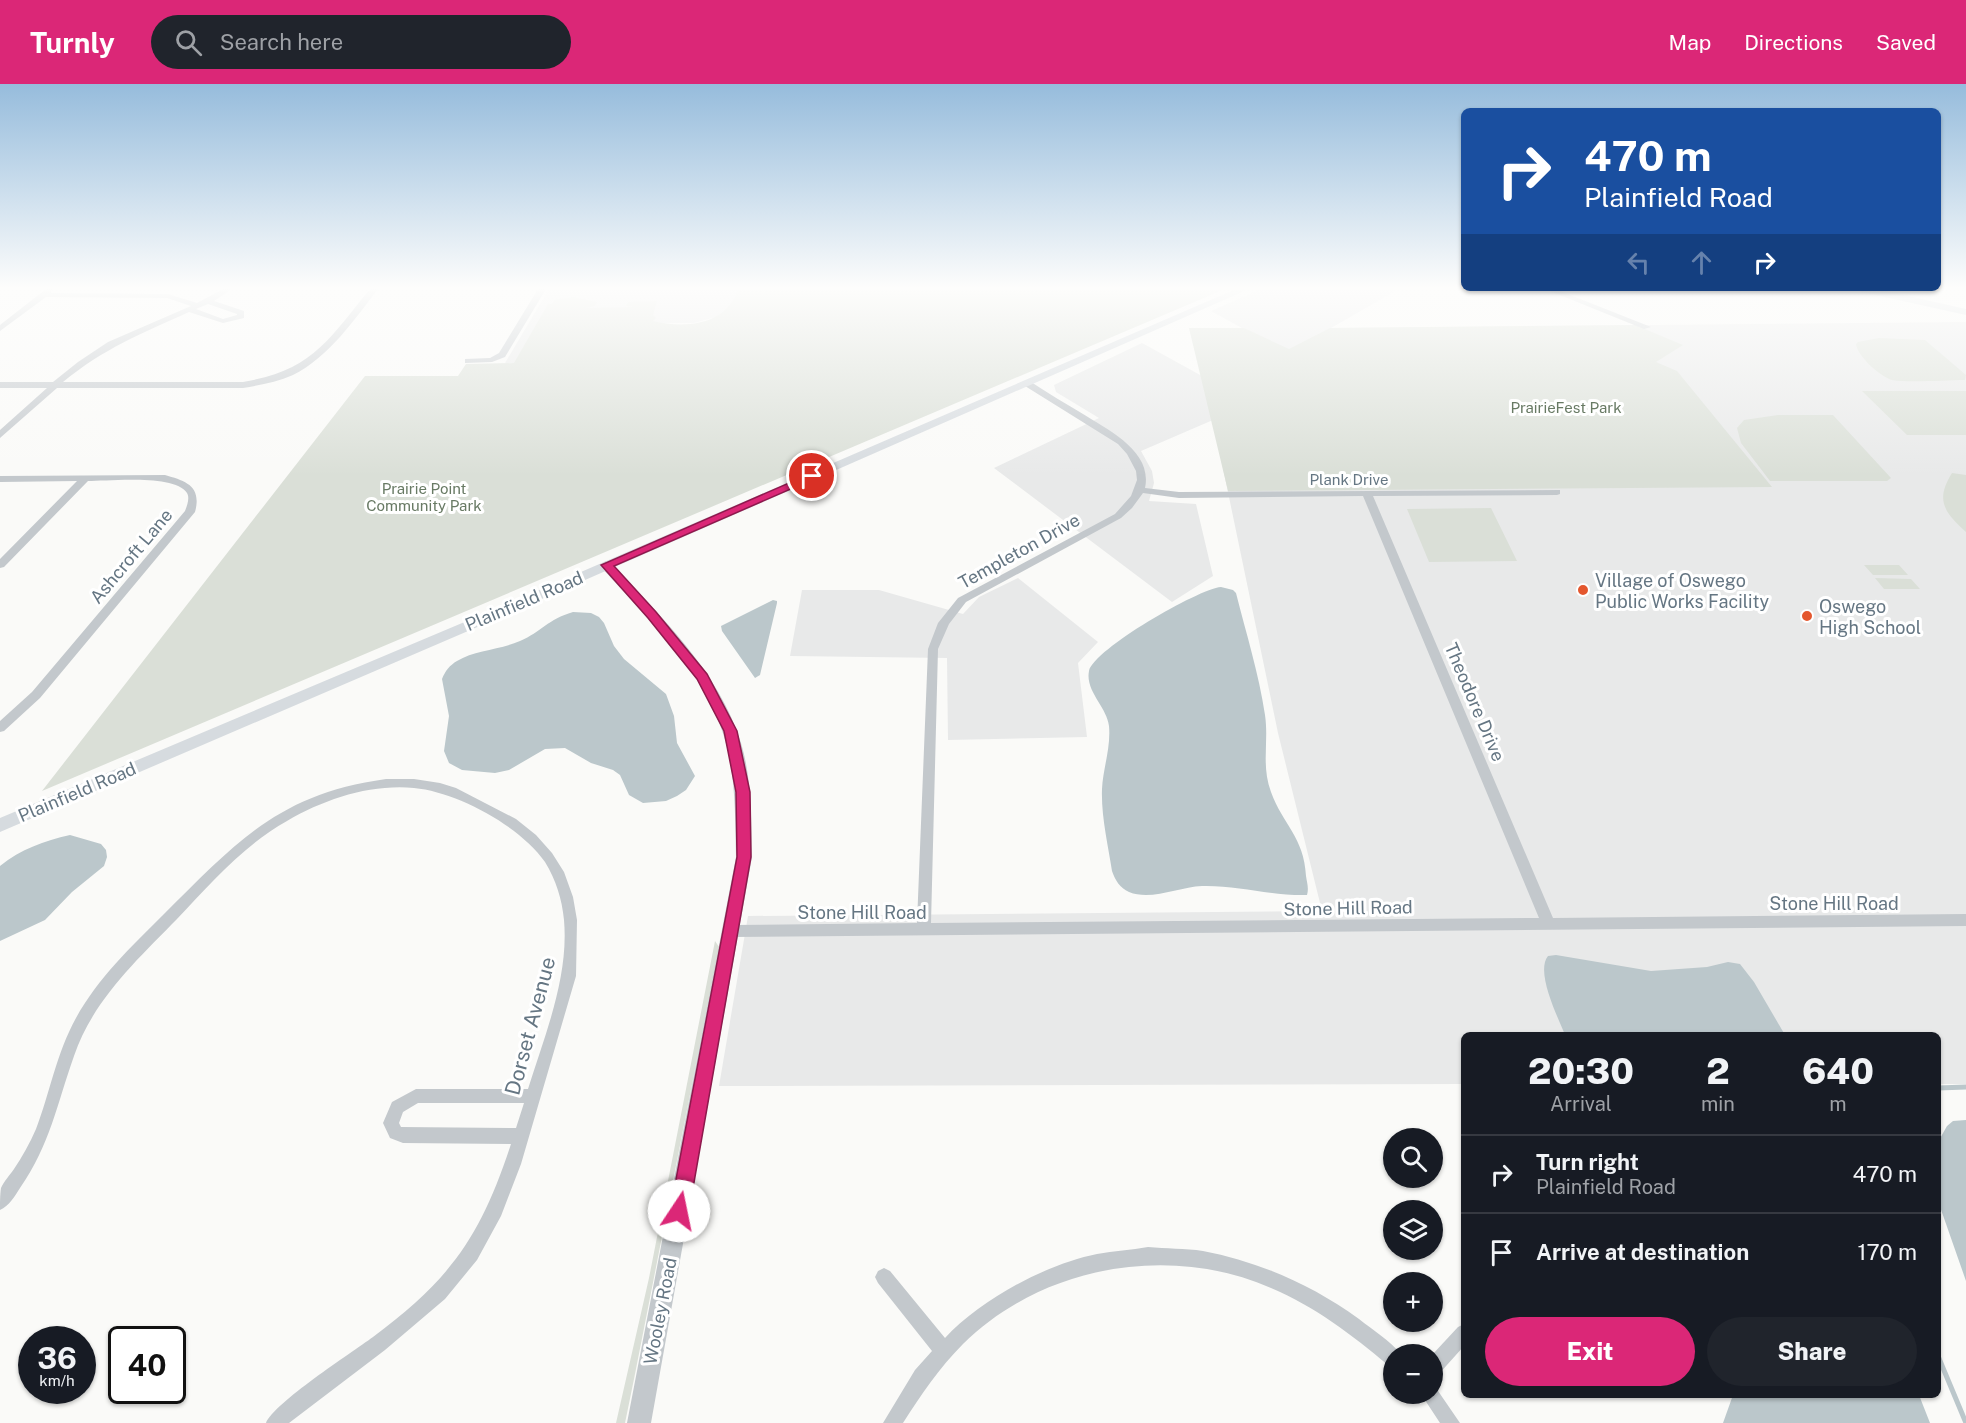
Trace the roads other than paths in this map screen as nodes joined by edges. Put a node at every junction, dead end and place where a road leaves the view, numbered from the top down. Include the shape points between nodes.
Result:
1 (101, 351) edge
2 (321, 351) edge
3 (504, 351) edge
4 (1102, 351) edge
5 (468, 361) dead end
6 (58, 384) junction
7 (1028, 384) junction
8 (0, 385) edge
9 (0, 435) edge
10 (0, 479) edge
11 (85, 479) junction
12 (1142, 490) junction
13 (1557, 492) dead end
14 (1367, 494) junction
15 (0, 565) edge
16 (606, 565) junction
17 (0, 728) edge
18 (0, 825) edge
19 (1966, 920) edge
20 (1548, 923) junction
21 (924, 929) junction
22 (731, 931) junction
23 (534, 1096) junction
24 (522, 1136) junction
25 (0, 1202) edge
26 (884, 1277) dead end
27 (1461, 1336) edge
28 (942, 1349) junction
29 (1383, 1350) edge
30 (1443, 1357) edge
31 (1437, 1404) edge
32 (275, 1423) edge
33 (639, 1423) edge
34 (892, 1423) edge
35 (1451, 1423) edge

1 - 6 street
2 - 6 street via 294,372 243,385
3 - 5 street via 492,360
4 - 7 main road, Plainfield Road
6 - 8 street
6 - 9 street
7 - 12 street via 1121,442 1141,468
7 - 16 main road, Plainfield Road
10 - 11 street, Ashcroft Lane
11 - 15 street
11 - 17 street, Ashcroft Lane via 165,478 187,486 194,502 190,512 36,695
12 - 14 street, Plank Drive via 1179,495
12 - 21 street, Templeton Drive via 1118,516 962,600 946,616 937,633 933,649
13 - 14 street, Plank Drive
14 - 20 street, Theodore Drive
16 - 18 main road, Plainfield Road
16 - 22 street, Wooley Road via 702,677 730,731 743,792 744,857
19 - 20 street, Stone Hill Road
20 - 21 street, Stone Hill Road
21 - 22 street, Stone Hill Road
22 - 33 street, Wooley Road
23 - 24 street, Dorset Avenue
23 - 24 street via 416,1096 397,1107 391,1123 396,1133 403,1135
23 - 25 street, Dorset Avenue via 569,976 572,947 572,920 557,868 528,833 455,793 408,784 354,789 306,806 255,835 115,973 72,1041 39,1138
24 - 32 street, Dorset Avenue via 495,1213 452,1279 397,1332 324,1382
26 - 28 street
27 - 30 street
28 - 29 street via 1029,1286 1073,1267 1128,1256 1194,1257 1256,1272 1312,1298
28 - 34 street via 913,1386
31 - 35 street

